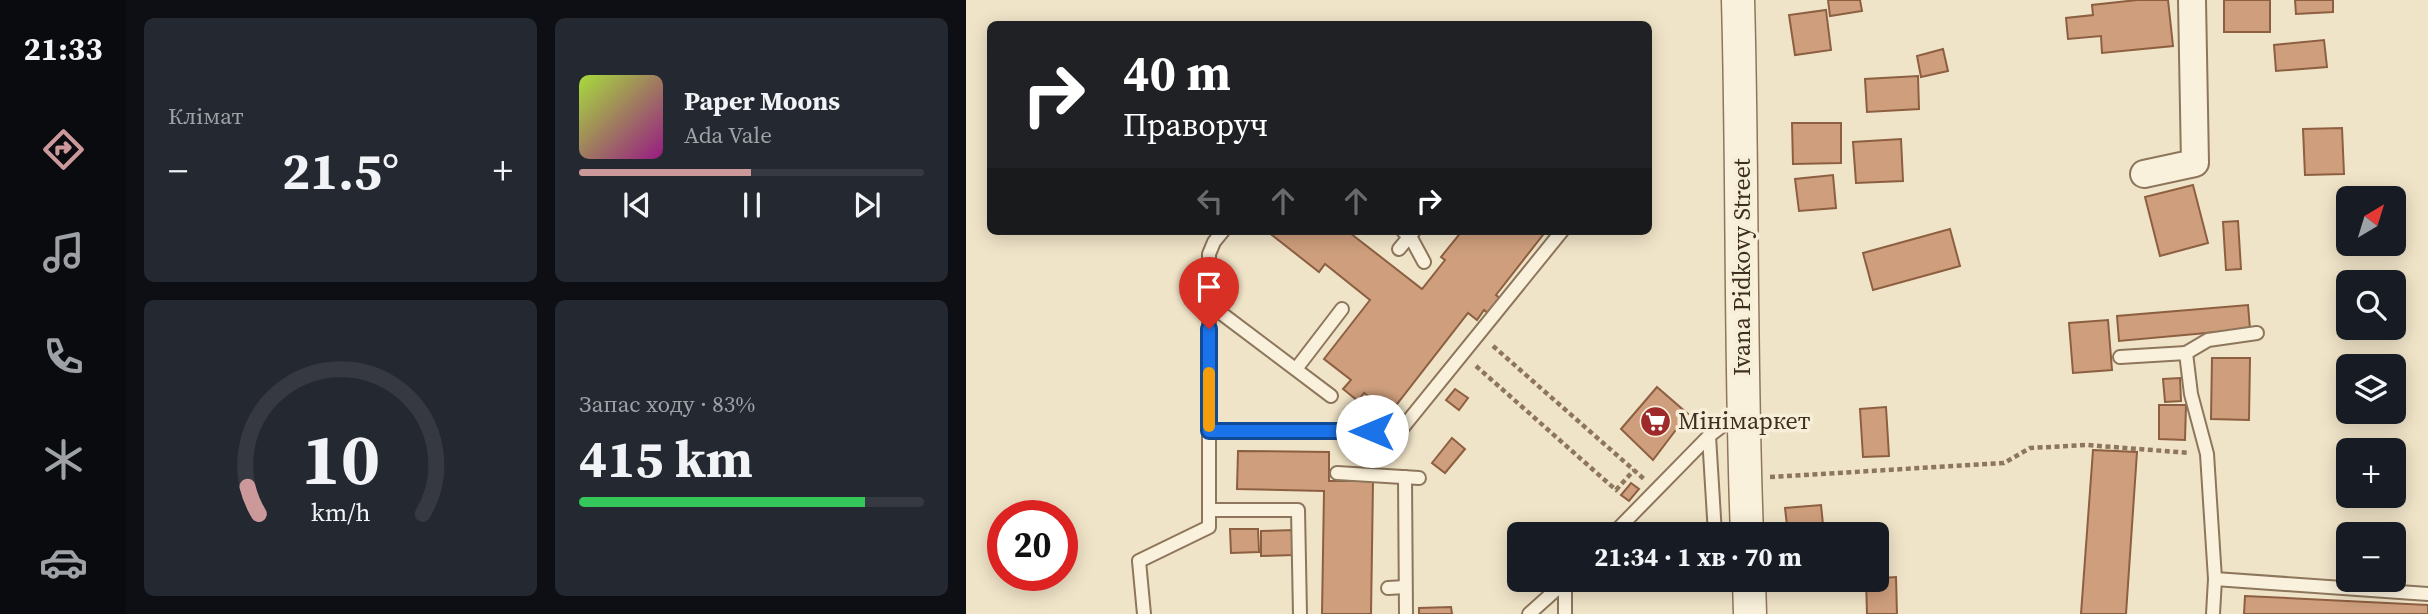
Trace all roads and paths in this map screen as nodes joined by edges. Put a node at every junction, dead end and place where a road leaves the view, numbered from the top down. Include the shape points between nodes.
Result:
1 (1738, 0) edge
2 (2192, 0) edge
3 (2144, 174) dead end
4 (1220, 235) edge
5 (1408, 235) edge
6 (1410, 235) edge
7 (1559, 235) edge
8 (1399, 250) dead end
9 (1424, 262) dead end
10 (1209, 304) junction
11 (1342, 309) dead end
12 (2257, 332) dead end
13 (1479, 333) junction
14 (2186, 353) junction
15 (1462, 354) junction
16 (2120, 357) dead end
17 (1296, 369) junction
18 (1331, 396) dead end
19 (1742, 411) junction
20 (1209, 431) junction
21 (1709, 436) junction
22 (2207, 454) junction
23 (1634, 470) junction
24 (1337, 473) dead end
25 (1405, 477) junction
26 (1419, 478) dead end
27 (1745, 478) junction
28 (1656, 490) junction
29 (1209, 510) junction
30 (1625, 522) edge
31 (1714, 522) edge
32 (1747, 522) edge
33 (2215, 579) junction
34 (1405, 587) junction
35 (1388, 588) dead end
36 (1554, 592) edge
37 (1566, 592) edge
38 (1748, 592) edge
39 (2428, 594) edge
40 (1144, 614) edge
41 (1300, 614) edge
42 (1406, 614) edge
43 (1529, 614) edge
44 (1565, 614) edge
45 (1750, 614) edge
46 (2213, 614) edge

1 - 19 street, Ivana Pidkovy Street
2 - 3 street via 2195,163
4 - 10 lane via 1209,254
5 - 8 lane
6 - 9 lane
7 - 13 lane
10 - 17 lane
10 - 20 lane
11 - 17 lane
12 - 14 lane via 2208,340
13 - 15 lane
13 - 23 path
14 - 16 lane
14 - 22 lane
15 - 20 lane via 1399,431
15 - 23 path via 1616,490
17 - 18 lane
19 - 21 lane
19 - 27 street, Ivana Pidkovy Street
20 - 29 lane
21 - 28 lane
21 - 31 lane
22 - 27 path via 2087,445 2030,448 2004,463
22 - 33 lane
23 - 28 path
24 - 25 lane
25 - 26 lane
25 - 34 lane
27 - 32 street, Ivana Pidkovy Street
28 - 30 lane
29 - 40 lane via 1209,527 1139,561
29 - 41 lane via 1298,510
33 - 39 lane
33 - 46 lane
34 - 35 lane
34 - 42 lane
36 - 43 lane
37 - 44 lane
38 - 45 street

